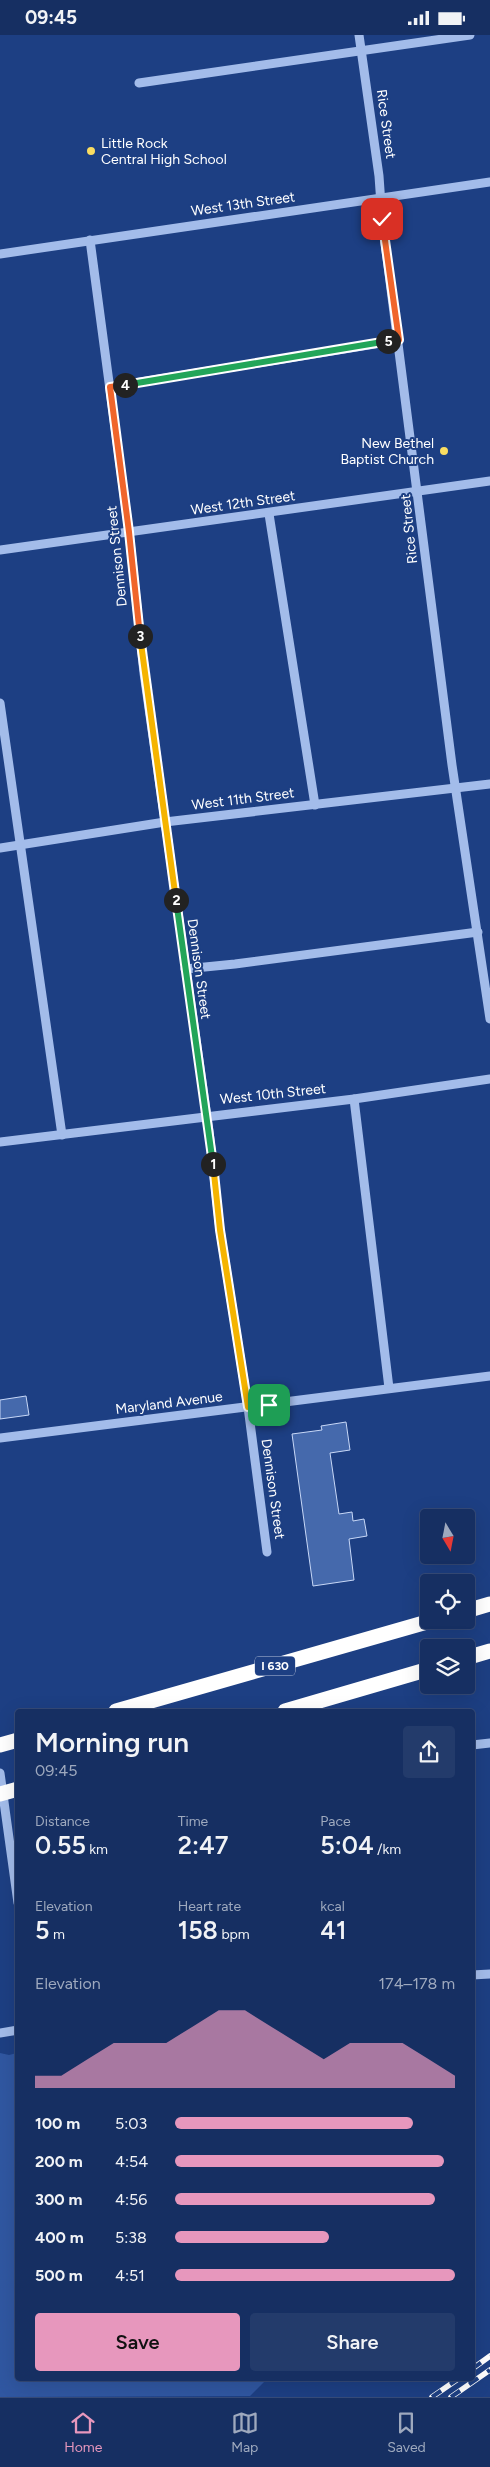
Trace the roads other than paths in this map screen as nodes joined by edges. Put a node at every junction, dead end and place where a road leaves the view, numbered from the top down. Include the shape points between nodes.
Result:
1 (359, 35) edge
2 (470, 35) edge
3 (362, 50) junction
4 (139, 83) dead end
5 (490, 182) edge
6 (382, 198) junction
7 (90, 240) junction
8 (0, 254) edge
9 (399, 340) junction
10 (110, 387) junction
11 (490, 481) edge
12 (418, 493) junction
13 (269, 514) junction
14 (129, 532) junction
15 (0, 549) edge
16 (0, 703) edge
17 (490, 784) edge
18 (456, 789) junction
19 (315, 805) junction
20 (166, 822) junction
21 (20, 845) junction
22 (0, 848) edge
23 (478, 932) junction
24 (185, 969) junction
25 (490, 1019) edge
26 (490, 1079) edge
27 (354, 1099) junction
28 (207, 1115) junction
29 (62, 1135) junction
30 (0, 1142) edge
31 (490, 1376) edge
32 (389, 1388) junction
33 (248, 1407) junction
34 (0, 1438) edge
35 (267, 1552) dead end
36 (420, 1624) edge
37 (490, 1651) edge
38 (475, 1655) edge
39 (420, 1672) edge
40 (123, 1709) edge
41 (292, 1709) edge
42 (15, 1741) edge
43 (490, 1743) edge
44 (0, 1745) edge
45 (475, 1745) edge
46 (0, 1773) edge
47 (15, 1790) edge
48 (0, 1794) edge
49 (15, 1881) edge
50 (490, 1974) edge
51 (475, 1975) edge
52 (15, 2030) edge
53 (0, 2033) edge

1 - 3 street, Rice Street
2 - 3 street
3 - 4 street
3 - 6 street, Rice Street
5 - 6 street, West 13th Street
6 - 7 street, West 13th Street
6 - 9 street, Rice Street
7 - 8 street, West 13th Street
7 - 10 street, Dennison Street
9 - 10 street
9 - 12 street, Rice Street
10 - 14 street, Dennison Street
11 - 12 street, West 12th Street
12 - 13 street, West 12th Street
12 - 18 street, Rice Street
13 - 14 street, West 12th Street
13 - 19 street
14 - 15 street, West 12th Street
14 - 20 street, Dennison Street via 144,673
16 - 21 street
17 - 18 street, West 11th Street
18 - 19 street, West 11th Street
18 - 23 street, Rice Street
19 - 20 street, West 11th Street
20 - 21 street, West 11th Street
20 - 24 street, Dennison Street
21 - 22 street, West 11th Street
21 - 29 street
23 - 24 street
23 - 25 street, Rice Street
24 - 28 street, Dennison Street
26 - 27 street, West 10th Street
27 - 28 street, West 10th Street
27 - 32 street
28 - 29 street, West 10th Street
28 - 33 street, Dennison Street via 220,1230
29 - 30 street, West 10th Street
31 - 32 street, Maryland Avenue
32 - 33 street, Maryland Avenue
33 - 34 street, Maryland Avenue
33 - 35 street, Dennison Street
36 - 40 highway, I 630
37 - 38 highway
39 - 41 highway
42 - 44 highway
43 - 45 street
46 - 49 street
47 - 48 highway
50 - 51 street
52 - 53 street

